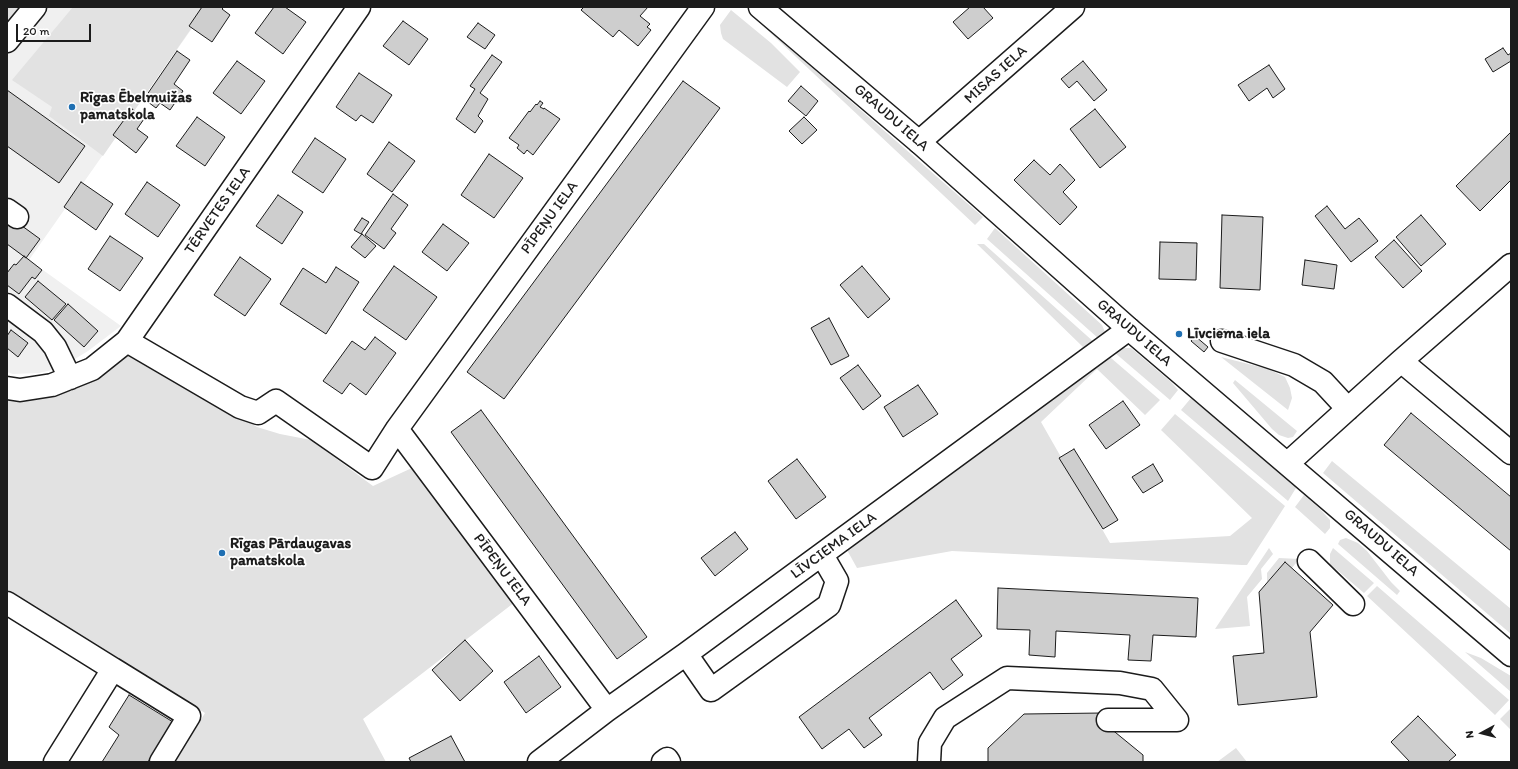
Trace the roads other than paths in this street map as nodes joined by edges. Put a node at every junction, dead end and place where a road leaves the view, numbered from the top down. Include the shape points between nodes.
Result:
1 (35, 7) edge
2 (359, 7) edge
3 (703, 7) edge
4 (760, 7) edge
5 (1073, 7) edge
6 (7, 41) edge
7 (919, 142) junction
8 (1511, 265) edge
9 (7, 305) edge
10 (1129, 329) junction
11 (127, 341) junction
12 (1222, 341) dead end
13 (1401, 361) junction
14 (61, 382) junction
15 (7, 388) edge
16 (1348, 409) junction
17 (397, 429) junction
18 (1511, 453) edge
19 (1288, 463) junction
20 (822, 555) junction
21 (1309, 561) dead end
22 (7, 603) edge
23 (1353, 604) dead end
24 (686, 654) junction
25 (1511, 655) edge
26 (113, 669) junction
27 (607, 710) junction
28 (1108, 720) dead end
29 (55, 762) edge
30 (161, 762) edge
31 (539, 762) edge
32 (663, 762) edge
33 (669, 762) edge
34 (929, 762) edge

1 - 6 street
2 - 11 street, TĒRVETES IELA
3 - 17 street, PĪPEŅU IELA
4 - 7 street, GRAUDU IELA
5 - 7 street, MISAS IELA
7 - 10 street, GRAUDU IELA
8 - 13 street
9 - 14 street via 43,332 55,347
10 - 19 street, GRAUDU IELA
10 - 20 street, LĪVCIEMA IELA
11 - 14 street, TĒRVETES IELA via 92,369
11 - 17 street, PĪPEŅU IELA via 240,407 258,413 276,401 372,468
12 - 16 street via 1294,365 1323,382
13 - 16 street
13 - 18 street
14 - 15 street, TĒRVETES IELA via 20,390
16 - 19 street
17 - 27 street, PĪPEŅU IELA
19 - 25 street, GRAUDU IELA
20 - 24 street, LĪVCIEMA IELA
20 - 24 street via 837,581 829,605 711,690
21 - 23 street
22 - 26 street
24 - 27 street, LĪVCIEMA IELA
26 - 29 street
26 - 30 street via 189,716
27 - 31 street, LĪVCIEMA IELA
28 - 34 street via 1177,720 1152,689 1120,683 1007,678 945,718 930,743
32 - 33 street via 667,759

